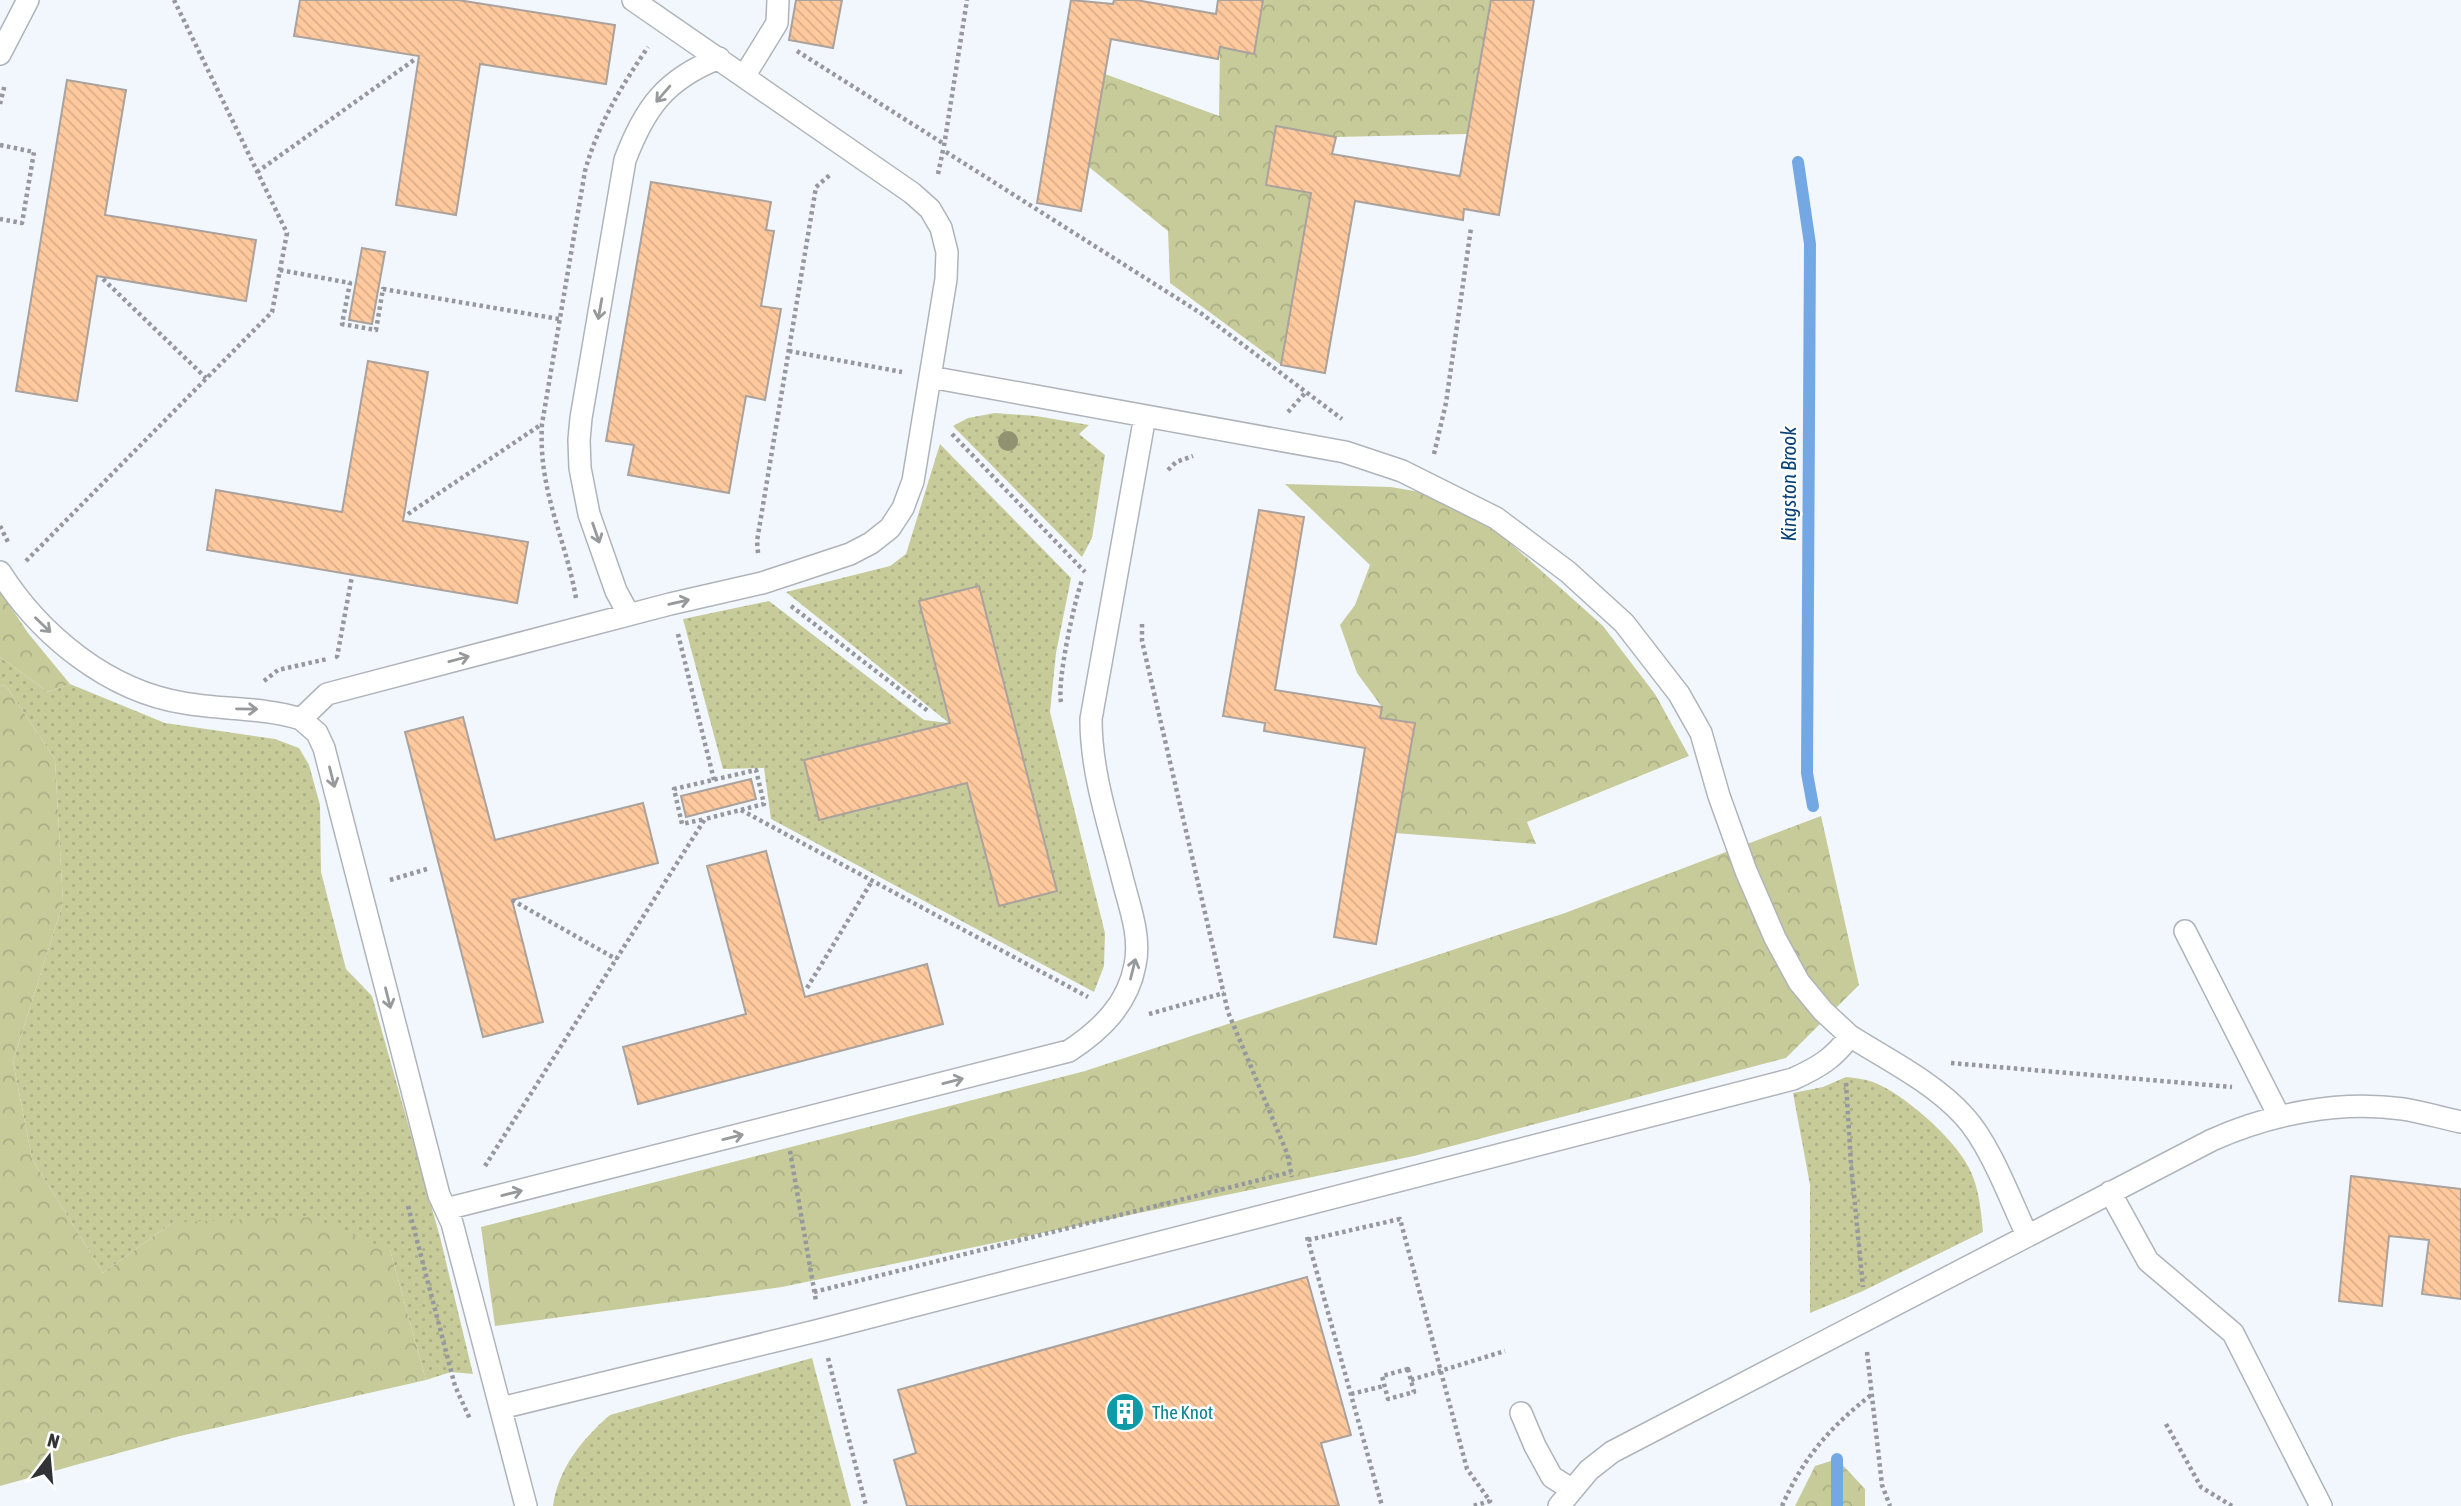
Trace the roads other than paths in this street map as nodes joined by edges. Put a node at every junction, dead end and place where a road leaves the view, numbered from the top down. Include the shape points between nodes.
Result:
1 (28, 0) edge
2 (633, 0) edge
3 (778, 0) edge
4 (0, 54) edge
5 (719, 58) junction
6 (745, 75) junction
7 (930, 377) junction
8 (1145, 416) junction
9 (0, 572) edge
10 (8, 603) edge
11 (629, 615) junction
12 (301, 719) junction
13 (2185, 932) dead end
14 (1850, 1036) junction
15 (2280, 1116) junction
16 (2461, 1122) edge
17 (2110, 1192) junction
18 (446, 1209) junction
19 (2027, 1235) junction
20 (501, 1408) junction
21 (1521, 1413) dead end
22 (1565, 1497) edge
23 (526, 1506) edge
24 (2321, 1506) edge

1 - 4 lane
2 - 5 lane
3 - 6 lane via 777,23
5 - 6 lane
5 -> 11 lane via 671,84 649,110 625,160 581,418 580,468 589,513
6 - 7 lane via 930,209 947,252
7 - 8 lane
11 -> 7 lane via 762,583 872,543 890,528 913,481
8 - 14 lane via 1345,452 1402,471 1496,518 1568,572 1624,623 1679,694 1701,733 1721,803 1775,938 1799,982
18 -> 8 lane via 1069,1051 1094,1035 1112,1015 1125,996 1137,944 1096,775 1091,719
9 - 10 lane
10 -> 12 lane via 99,671 133,688 180,703 260,709
12 -> 11 lane via 327,694
12 -> 18 lane via 317,733 324,748
13 - 15 lane
14 - 19 lane via 1941,1094 1966,1118 1983,1143
14 - 20 lane via 1836,1054 1793,1079
15 - 16 lane via 2354,1107 2402,1109
15 - 17 lane via 2212,1140
17 - 19 lane
17 - 24 lane via 2148,1261 2233,1333
18 - 20 lane
19 - 22 lane via 1612,1452
20 - 23 lane
21 - 22 lane

